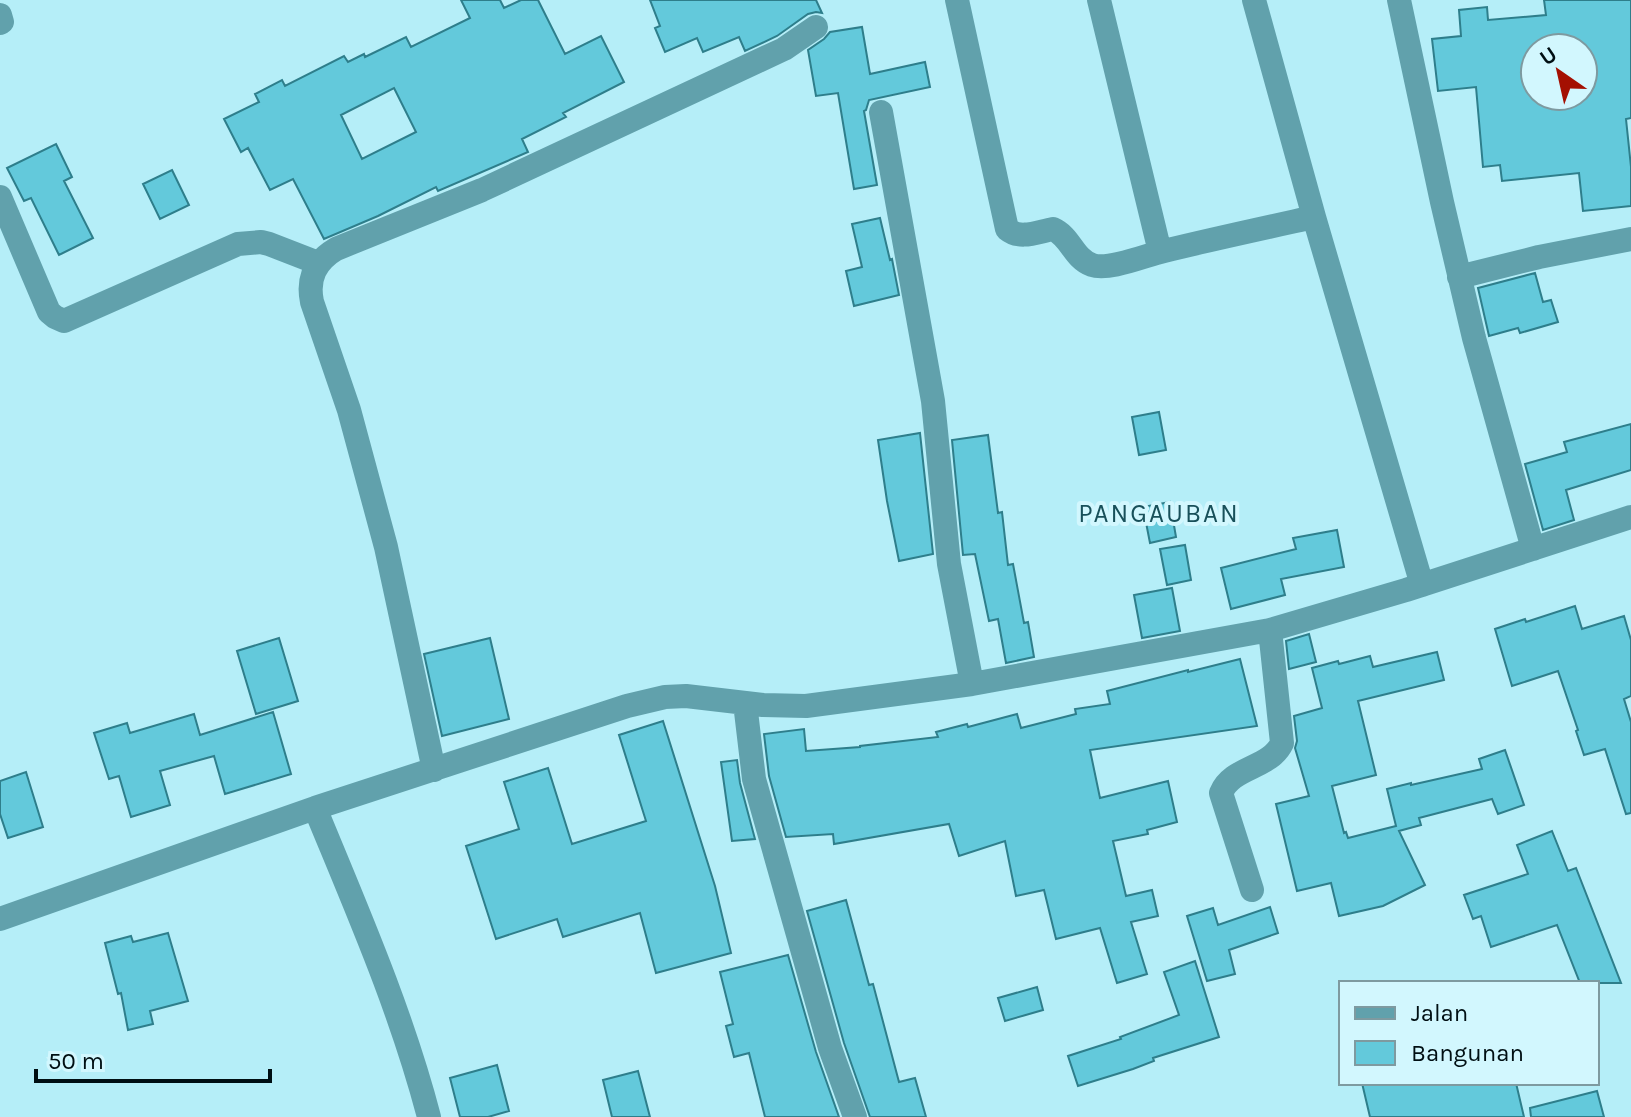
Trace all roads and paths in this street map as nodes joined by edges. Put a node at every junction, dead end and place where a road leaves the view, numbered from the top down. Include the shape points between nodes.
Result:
1 (957, 0) edge
2 (1099, 0) edge
3 (1254, 0) edge
4 (1399, 0) edge
5 (0, 15) edge
6 (0, 23) edge
7 (816, 27) dead end
8 (881, 112) dead end
9 (0, 197) edge
10 (1314, 217) junction
11 (1631, 239) edge
12 (1160, 252) junction
13 (318, 263) junction
14 (1459, 277) junction
15 (1631, 517) edge
16 (1533, 549) junction
17 (1422, 585) junction
18 (1270, 630) junction
19 (972, 684) junction
20 (745, 703) junction
21 (434, 770) junction
22 (315, 808) junction
23 (1252, 890) dead end
24 (0, 919) edge
25 (429, 1117) edge
26 (855, 1117) edge

1 - 12 street via 1007,229 1020,236 1053,229 1065,236 1078,257 1101,267
2 - 12 street
3 - 10 street
4 - 14 street
5 - 6 street
7 - 13 street via 784,49 482,190 336,249
8 - 19 street via 933,401 949,564
9 - 13 street via 49,312 64,321 238,244 261,242
10 - 12 street
10 - 17 street
11 - 14 street
13 - 21 street via 311,281 312,302 349,410 386,547
14 - 16 street
15 - 16 street
16 - 17 street
17 - 18 street
18 - 19 street
18 - 23 street via 1282,743 1274,755 1231,778 1221,793
19 - 20 street via 806,706
20 - 21 street via 665,697
20 - 26 street via 754,779 830,1048
21 - 22 street
22 - 24 street
22 - 25 street via 402,1022

